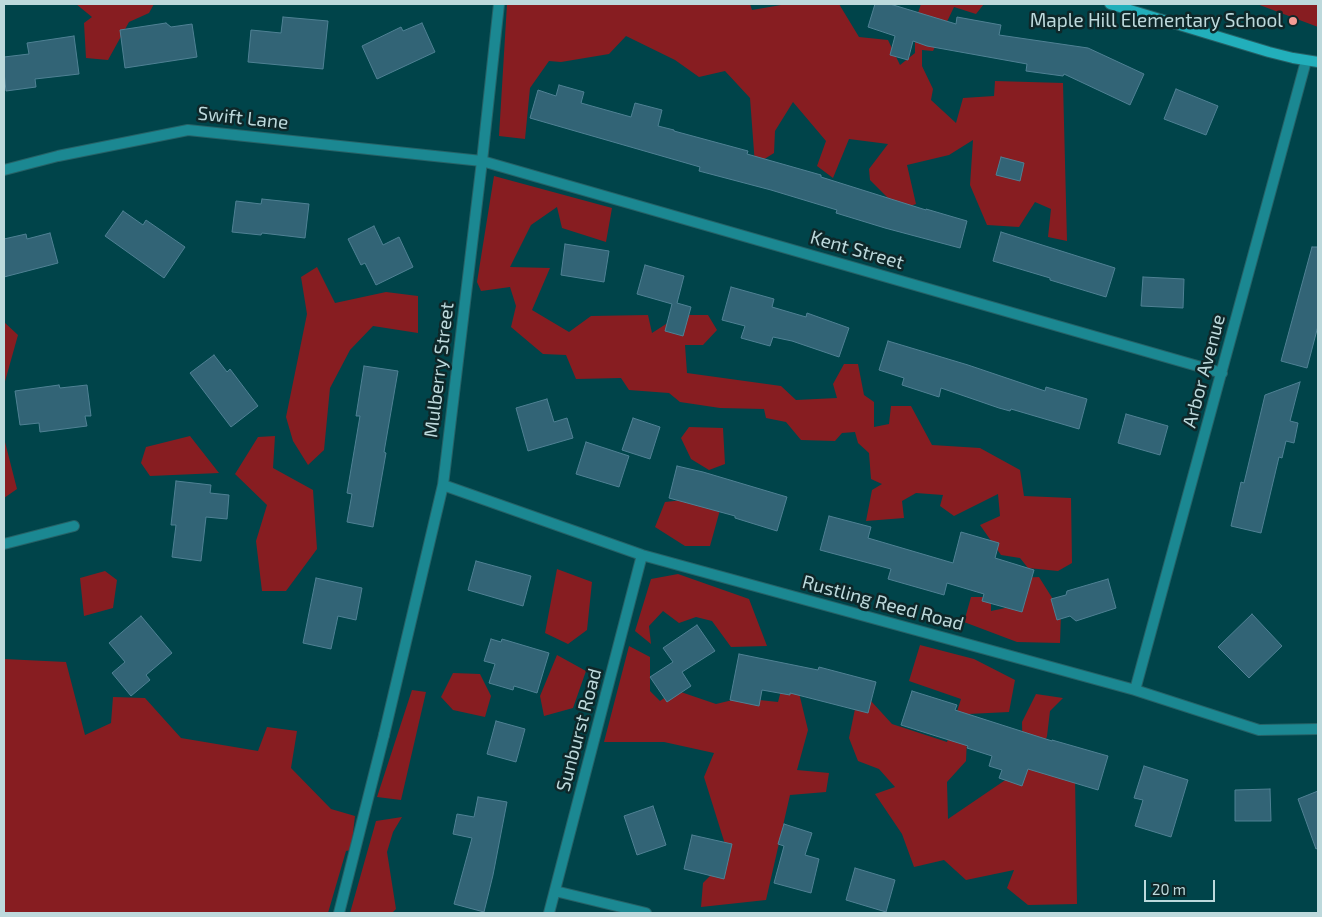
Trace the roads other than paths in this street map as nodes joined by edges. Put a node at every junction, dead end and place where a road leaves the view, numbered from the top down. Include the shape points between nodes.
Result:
1 (499, 4) edge
2 (1110, 4) edge
3 (1306, 60) junction
4 (1318, 62) edge
5 (482, 161) junction
6 (4, 170) edge
7 (1222, 373) junction
8 (443, 485) junction
9 (74, 526) dead end
10 (4, 544) edge
11 (642, 556) junction
12 (1135, 690) junction
13 (1318, 729) edge
14 (555, 891) junction
15 (339, 913) edge
16 (549, 913) edge
17 (646, 913) edge

1 - 5 street, Mulberry Street
2 - 3 street
3 - 4 street
3 - 7 street, Arbor Avenue
5 - 6 street, Swift Lane via 188,130
5 - 7 street, Kent Street
5 - 8 street, Mulberry Street
7 - 12 street, Arbor Avenue
8 - 11 street, Rustling Reed Road
8 - 15 street, Mulberry Street
9 - 10 street
11 - 12 street, Rustling Reed Road
11 - 14 street, Sunburst Road
12 - 13 street, Rustling Reed Road via 1259,730
14 - 16 street, Sunburst Road
14 - 17 street

